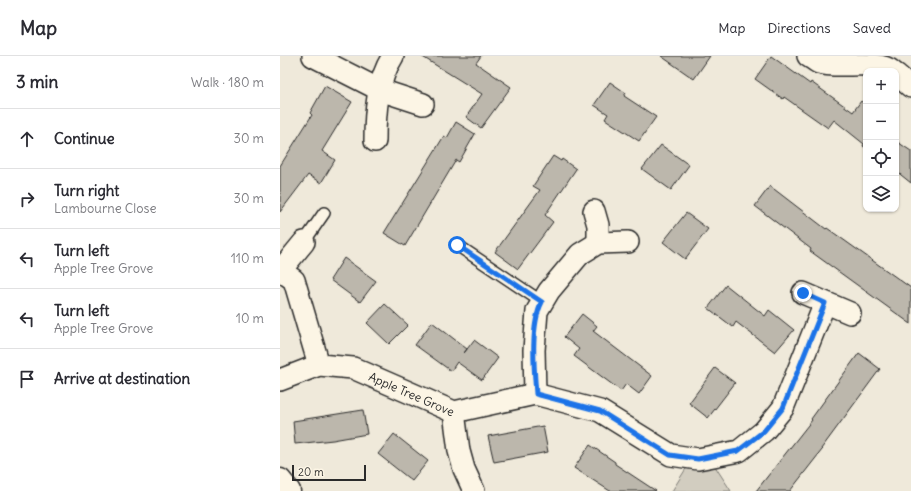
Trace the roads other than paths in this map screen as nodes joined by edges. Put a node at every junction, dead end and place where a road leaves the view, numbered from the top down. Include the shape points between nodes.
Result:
1 (313, 56) edge
2 (393, 56) edge
3 (808, 56) edge
4 (884, 68) edge
5 (899, 77) edge
6 (911, 87) edge
7 (380, 90) junction
8 (423, 104) dead end
9 (375, 141) dead end
10 (594, 211) dead end
11 (324, 213) dead end
12 (304, 242) joint
13 (628, 242) dead end
14 (598, 243) junction
15 (457, 245) dead end
16 (280, 270) edge
17 (803, 293) dead end
18 (542, 302) junction
19 (825, 303) junction
20 (850, 314) dead end
21 (319, 364) junction
22 (280, 380) edge
23 (536, 394) junction
24 (454, 412) junction
25 (280, 480) edge
26 (289, 491) edge
27 (474, 491) edge

1 - 7 street
2 - 7 street via 386,67
3 - 4 street via 819,63
5 - 6 street
7 - 8 street
7 - 9 street via 375,113
10 - 14 street via 598,225
11 - 12 lane
12 - 16 street
13 - 14 street
14 - 18 street via 580,254
15 - 18 lane
16 - 21 street via 294,280
17 - 19 street
18 - 23 street via 537,311 534,350
19 - 20 street
19 - 23 street, Apple Tree Grove via 783,408 764,431 738,451 698,459 670,455 600,411
21 - 22 street, Apple Tree Grove
21 - 24 street, Apple Tree Grove via 353,368
23 - 24 street, Apple Tree Grove
24 - 27 street via 459,450
25 - 26 street

